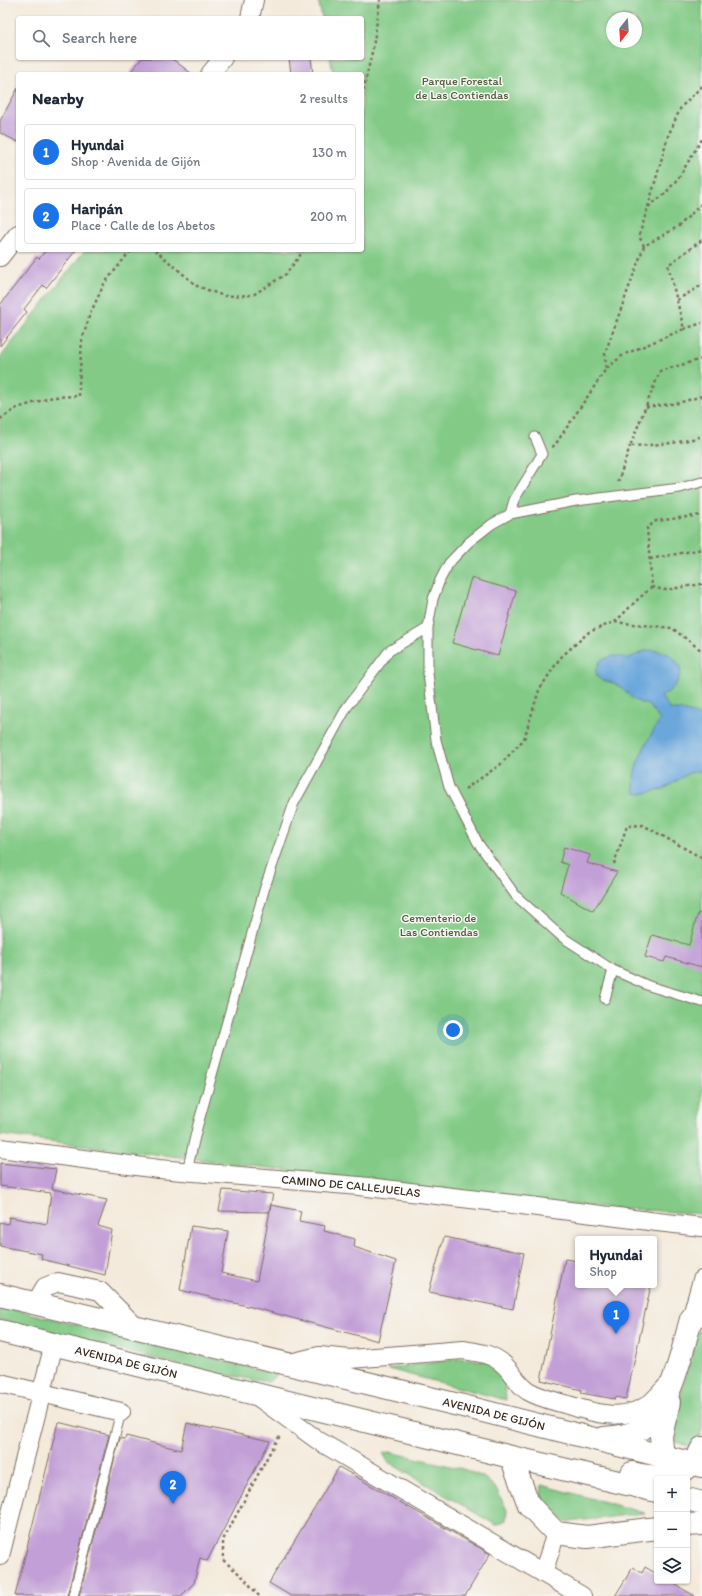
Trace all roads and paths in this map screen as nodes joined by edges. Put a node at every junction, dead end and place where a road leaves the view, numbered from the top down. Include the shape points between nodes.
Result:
1 (254, 0) edge
2 (380, 0) edge
3 (250, 16) edge
4 (221, 60) edge
5 (212, 72) edge
6 (702, 86) edge
7 (364, 87) edge
8 (702, 139) edge
9 (702, 203) edge
10 (648, 207) junction
11 (16, 237) edge
12 (702, 240) edge
13 (644, 246) junction
14 (129, 252) edge
15 (157, 252) edge
16 (302, 252) edge
17 (0, 257) edge
18 (702, 285) edge
19 (677, 300) junction
20 (702, 323) edge
21 (684, 329) junction
22 (702, 359) edge
23 (606, 369) junction
24 (702, 396) edge
25 (646, 407) junction
26 (0, 419) edge
27 (702, 436) edge
28 (534, 437) dead end
29 (630, 446) junction
30 (542, 454) junction
31 (702, 482) edge
32 (613, 496) junction
33 (510, 514) junction
34 (702, 515) edge
35 (702, 549) edge
36 (650, 558) junction
37 (702, 584) edge
38 (652, 587) junction
39 (614, 622) junction
40 (428, 628) junction
41 (702, 651) edge
42 (454, 797) junction
43 (702, 858) edge
44 (614, 864) dead end
45 (613, 970) junction
46 (605, 999) dead end
47 (702, 1002) edge
48 (0, 1148) edge
49 (187, 1171) junction
50 (702, 1227) edge
51 (702, 1280) edge
52 (0, 1295) edge
53 (696, 1316) edge
54 (0, 1331) edge
55 (54, 1344) junction
56 (286, 1364) junction
57 (674, 1380) junction
58 (0, 1383) edge
59 (42, 1392) junction
60 (252, 1393) junction
61 (121, 1412) joint
62 (378, 1423) junction
63 (296, 1424) junction
64 (594, 1439) junction
65 (511, 1457) junction
66 (699, 1459) edge
67 (655, 1476) edge
68 (666, 1476) edge
69 (670, 1476) edge
70 (673, 1476) edge
71 (654, 1477) edge
72 (690, 1486) edge
73 (702, 1491) edge
74 (690, 1500) edge
75 (702, 1503) edge
76 (702, 1524) edge
77 (690, 1525) edge
78 (654, 1528) edge
79 (556, 1533) junction
80 (0, 1556) edge
81 (543, 1573) junction
82 (73, 1596) edge
83 (259, 1596) edge
84 (582, 1596) edge

1 - 3 street
2 - 7 path
4 - 5 street
6 - 10 path via 682,107 668,136
8 - 10 path via 679,177 665,194
9 - 13 path via 679,226
10 - 13 path via 639,236
11 - 17 street
12 - 19 path via 668,265
13 - 23 path via 605,353
14 - 26 path via 104,284 90,314 82,340 79,396 53,397 17,408
15 - 16 path via 197,286 224,296 253,295 286,274
18 - 19 path
19 - 21 path
20 - 21 path
21 - 23 path via 623,355
22 - 25 path via 660,371
23 - 30 path via 555,445
24 - 25 path via 678,403
25 - 29 path
27 - 29 path via 654,445
28 - 30 lane
29 - 32 path
30 - 33 lane via 514,500
31 - 32 lane via 680,488
32 - 33 lane via 543,506
33 - 40 lane via 468,542 449,563 433,599
34 - 36 path via 656,521 647,528
35 - 36 path
36 - 38 path
37 - 38 path via 664,590
38 - 39 path
39 - 41 path via 672,628
39 - 42 path via 589,632 560,658 539,690 524,739 500,765
40 - 42 lane via 428,673 436,740
40 - 49 lane via 389,651 347,707 294,803 265,886
42 - 45 lane via 478,843 516,896 562,937
43 - 44 path via 643,825 627,826
45 - 46 lane
45 - 47 lane via 649,986
48 - 49 street, CAMINO DE CALLEJUELAS
49 - 50 street, CAMINO DE CALLEJUELAS via 367,1187
51 - 53 street
52 - 56 highway, AVENIDA DE GIJÓN
53 - 57 highway
54 - 55 highway, AVENIDA DE GIJÓN
55 - 59 street
55 - 60 highway, AVENIDA DE GIJÓN
56 - 57 street, AVENIDA DE GIJÓN via 319,1356 350,1359 463,1350 479,1352 500,1361 527,1390 539,1396 609,1415 636,1411 648,1405
56 - 64 highway, AVENIDA DE GIJÓN
57 - 64 highway via 652,1420 639,1430 625,1436
57 - 69 highway via 661,1436
58 - 59 street
59 - 61 street
59 - 80 street
60 - 62 highway, AVENIDA DE GIJÓN
60 - 63 street, AVENIDA DE GIJÓN
61 - 82 lane
62 - 65 highway, AVENIDA DE GIJÓN
62 - 71 highway via 415,1420
63 - 81 street, AVENIDA DE GIJÓN via 319,1441
63 - 83 path via 277,1439 223,1540 223,1560
64 - 68 highway, AVENIDA DE GIJÓN
65 - 67 highway, AVENIDA DE GIJÓN
65 - 79 highway via 529,1505
66 - 70 highway, AVENIDA DE GIJÓN
72 - 73 highway
74 - 75 highway
76 - 77 highway
78 - 79 highway via 587,1537
79 - 81 street
81 - 84 street, AVENIDA DE GIJÓN

